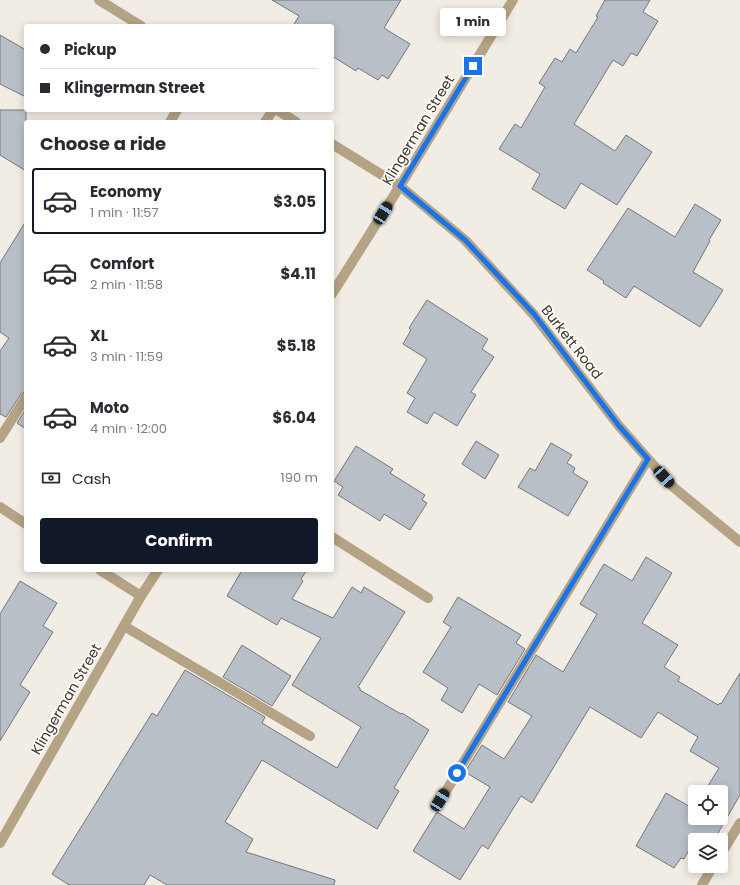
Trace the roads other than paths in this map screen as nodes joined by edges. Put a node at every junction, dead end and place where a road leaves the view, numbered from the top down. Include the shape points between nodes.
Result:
1 (99, 0) edge
2 (513, 0) edge
3 (138, 24) edge
4 (280, 112) edge
5 (293, 120) edge
6 (334, 145) edge
7 (400, 186) junction
8 (334, 291) edge
9 (24, 400) edge
10 (0, 438) edge
11 (648, 459) junction
12 (0, 507) edge
13 (24, 523) edge
14 (334, 538) edge
15 (740, 542) edge
16 (103, 572) edge
17 (157, 572) edge
18 (142, 596) junction
19 (428, 598) dead end
20 (124, 626) junction
21 (310, 736) dead end
22 (440, 800) dead end
23 (740, 823) edge
24 (0, 843) edge
25 (728, 843) edge
26 (709, 873) edge
27 (702, 885) edge

1 - 3 street
2 - 7 street, Klingerman Street
4 - 5 street
6 - 7 street, Burkett Road
7 - 8 street, Klingerman Street
7 - 11 street, Burkett Road via 465,240 534,314 619,426
9 - 10 street
11 - 15 street, Burkett Road via 672,486
11 - 22 street
12 - 13 street
14 - 19 street
16 - 18 street
17 - 18 street, Klingerman Street
18 - 20 street, Klingerman Street
20 - 21 street
20 - 24 street, Klingerman Street
23 - 25 street
26 - 27 street

